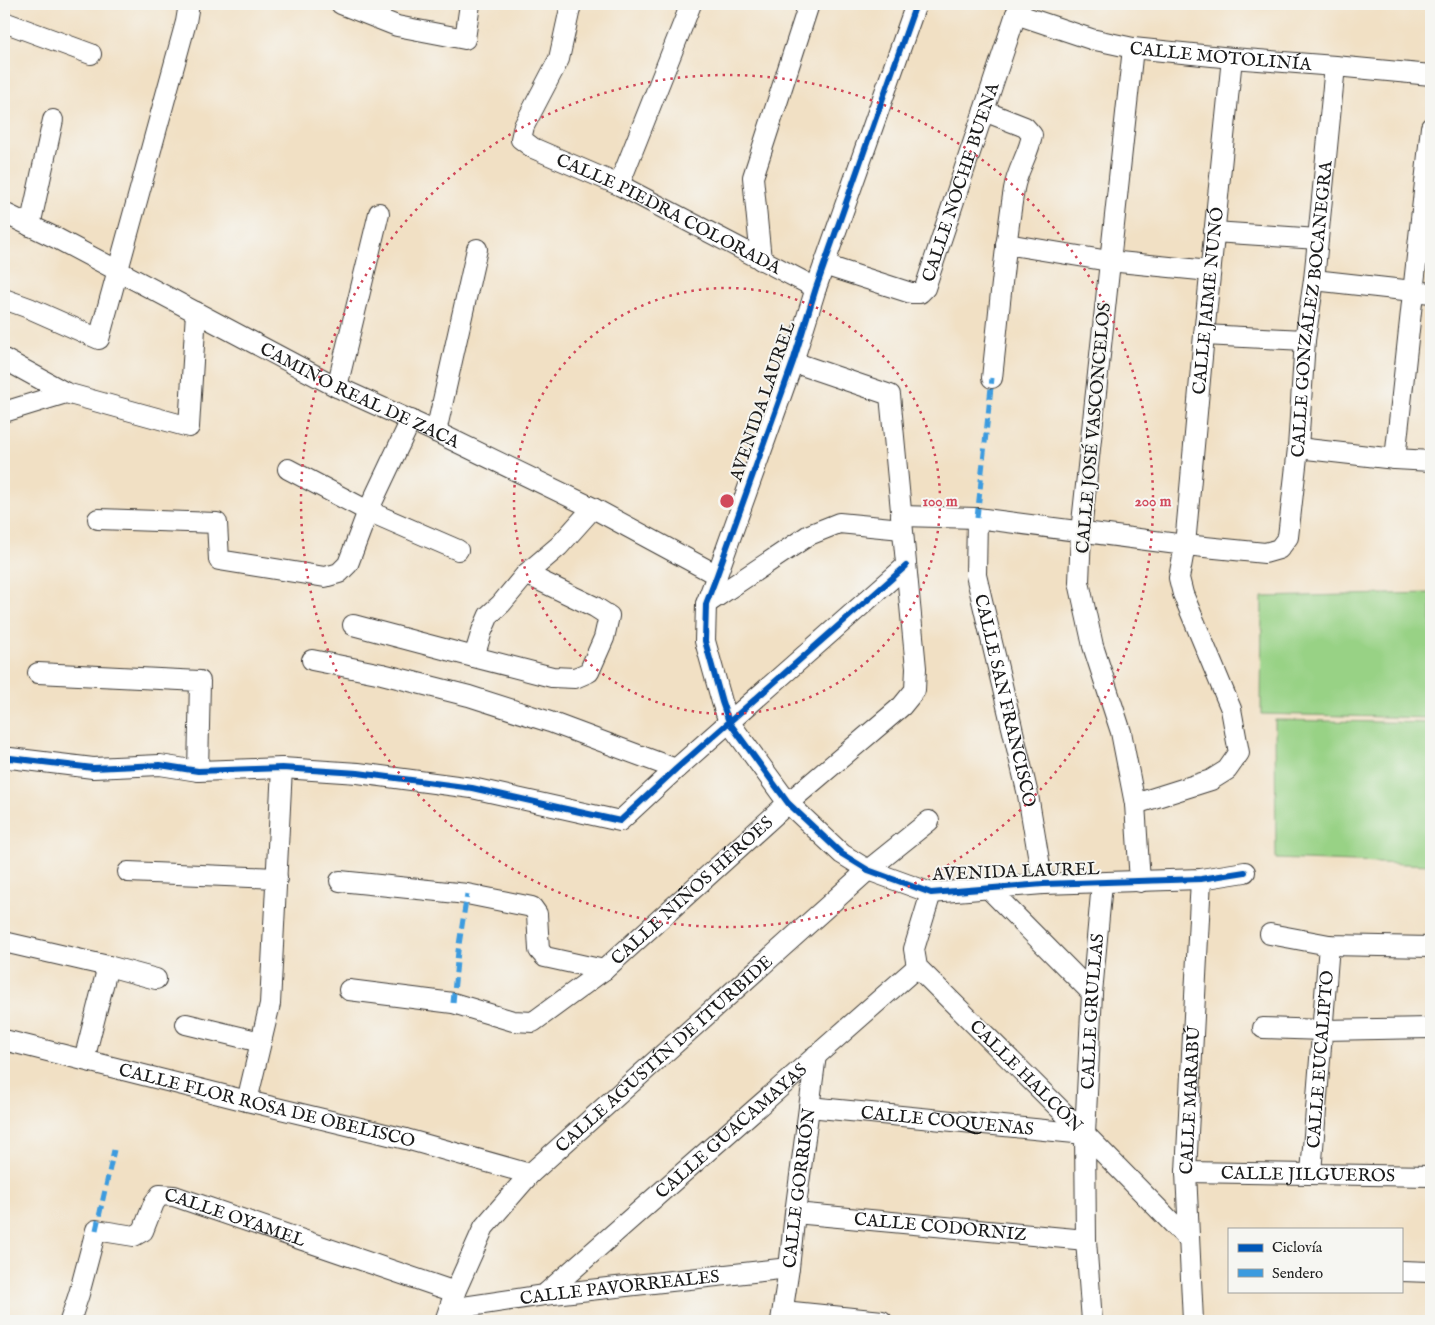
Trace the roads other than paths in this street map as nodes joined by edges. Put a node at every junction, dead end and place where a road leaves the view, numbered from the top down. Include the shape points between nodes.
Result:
1 (188, 4) edge
2 (341, 4) edge
3 (470, 4) edge
4 (571, 4) edge
5 (691, 4) edge
6 (809, 4) edge
7 (916, 4) edge
8 (1018, 9) edge
9 (4, 22) edge
10 (1133, 48) junction
11 (90, 54) dead end
12 (1232, 58) junction
13 (1335, 66) junction
14 (1431, 75) edge
15 (984, 111) junction
16 (53, 120) dead end
17 (1431, 127) edge
18 (619, 185) junction
19 (4, 213) edge
20 (380, 213) dead end
21 (30, 226) junction
22 (1214, 232) junction
23 (1318, 239) junction
24 (1006, 244) junction
25 (477, 249) dead end
26 (761, 260) junction
27 (1109, 261) junction
28 (824, 265) junction
29 (1210, 271) junction
30 (118, 272) junction
31 (1314, 280) junction
32 (816, 288) junction
33 (1422, 292) edge
34 (4, 299) edge
35 (196, 312) junction
36 (1204, 335) junction
37 (1305, 340) junction
38 (4, 359) edge
39 (793, 362) junction
40 (992, 378) dead end
41 (337, 387) junction
42 (66, 392) junction
43 (4, 412) edge
44 (411, 420) junction
45 (436, 432) junction
46 (1298, 448) junction
47 (1395, 459) junction
48 (1431, 461) edge
49 (288, 469) dead end
50 (593, 508) junction
51 (368, 511) junction
52 (977, 518) junction
53 (98, 519) dead end
54 (902, 522) junction
55 (1081, 532) junction
56 (1185, 545) junction
57 (458, 550) dead end
58 (906, 566) junction
59 (526, 574) junction
60 (717, 576) junction
61 (706, 604) junction
62 (352, 625) dead end
63 (474, 657) junction
64 (312, 660) dead end
65 (38, 672) dead end
66 (729, 722) junction
67 (4, 760) edge
68 (282, 768) junction
69 (676, 769) junction
70 (198, 771) junction
71 (788, 803) junction
72 (1135, 804) junction
73 (929, 821) dead end
74 (868, 870) junction
75 (128, 872) dead end
76 (1245, 872) dead end
77 (277, 878) junction
78 (1201, 880) junction
79 (340, 881) dead end
80 (1140, 882) junction
81 (1102, 883) junction
82 (1043, 884) junction
83 (989, 888) junction
84 (931, 893) junction
85 (1270, 934) dead end
86 (4, 942) edge
87 (1329, 945) junction
88 (1431, 947) edge
89 (108, 966) junction
90 (917, 967) junction
91 (604, 970) junction
92 (156, 979) dead end
93 (349, 990) dead end
94 (1092, 993) junction
95 (186, 1024) dead end
96 (1263, 1028) dead end
97 (1431, 1028) edge
98 (1323, 1030) junction
99 (4, 1040) edge
100 (261, 1042) junction
101 (816, 1056) junction
102 (84, 1060) junction
103 (246, 1101) junction
104 (810, 1107) junction
105 (1084, 1134) junction
106 (1186, 1172) junction
107 (1311, 1173) junction
108 (530, 1174) junction
109 (1431, 1176) edge
110 (795, 1213) junction
111 (1086, 1240) junction
112 (1189, 1240) junction
113 (789, 1268) junction
114 (1402, 1271) edge
115 (1431, 1272) edge
116 (544, 1295) junction
117 (450, 1307) edge
118 (782, 1316) edge
119 (70, 1321) edge
120 (882, 1321) edge
121 (1092, 1321) edge
122 (1194, 1321) edge

1 - 30 street via 186,22
2 - 3 street via 397,26 465,39
4 - 18 street, CALLE PIEDRA COLORADA via 559,59 524,126 521,139 533,148
5 - 18 street
6 - 26 street via 753,178
7 - 28 street, AVENIDA LAUREL
8 - 10 street, CALLE MOTOLINÍA via 1091,40
8 - 15 street, CALLE NOCHE BUENA
9 - 11 street
10 - 12 street, CALLE MOTOLINÍA
10 - 27 street, CALLE JOSÉ VASCONCELOS
12 - 13 street, CALLE MOTOLINÍA
12 - 22 street, CALLE JAIME NUNÓ
13 - 14 street, CALLE MOTOLINÍA
13 - 23 street, CALLE GONZÁLEZ BOCANEGRA
15 - 24 street via 1025,127 1032,135 1015,186
15 - 28 street, CALLE NOCHE BUENA via 925,288 912,293
16 - 21 street
17 - 33 street
18 - 26 street, CALLE PIEDRA COLORADA
19 - 21 street, CAMINO REAL DE ZACA
20 - 41 street
21 - 30 street, CAMINO REAL DE ZACA
22 - 23 street
22 - 29 street, CALLE JAIME NUNÓ
23 - 31 street, CALLE GONZÁLEZ BOCANEGRA
24 - 27 street
24 - 40 street
25 - 45 street
26 - 32 street, CALLE PIEDRA COLORADA
27 - 29 street
27 - 55 street, CALLE JOSÉ VASCONCELOS
28 - 32 street, AVENIDA LAUREL
29 - 36 street, CALLE JAIME NUNÓ
30 - 34 street via 100,339
30 - 35 street, CAMINO REAL DE ZACA
31 - 33 street
31 - 37 street, CALLE GONZÁLEZ BOCANEGRA
32 - 39 street, AVENIDA LAUREL
33 - 47 street
35 - 41 street, CAMINO REAL DE ZACA
35 - 42 street via 189,428
36 - 37 street
36 - 56 street, CALLE JAIME NUNÓ
37 - 46 street, CALLE GONZÁLEZ BOCANEGRA
38 - 42 street
39 - 54 street, CALLE NIÑOS HÉROES via 890,395
39 - 60 street, AVENIDA LAUREL
41 - 44 street, CAMINO REAL DE ZACA
42 - 43 street
44 - 45 street, CAMINO REAL DE ZACA
44 - 51 street
45 - 50 street, CAMINO REAL DE ZACA
46 - 47 street
46 - 56 street, CALLE GONZÁLEZ BOCANEGRA via 1288,537 1279,549 1265,553
47 - 48 street
49 - 51 street
50 - 59 street via 559,546
50 - 60 street, CAMINO REAL DE ZACA
51 - 53 street via 348,564 339,573 325,577 219,560 217,523
51 - 57 street
52 - 54 street
52 - 55 street
52 - 82 street, CALLE SAN FRANCISCO via 976,575 1028,795
54 - 58 street, CALLE NIÑOS HÉROES
54 - 61 street via 839,523 809,535
55 - 56 street
55 - 72 street, CALLE JOSÉ VASCONCELOS via 1080,582 1093,646 1122,732
56 - 72 street via 1179,578 1183,594 1231,709 1239,753 1227,770 1211,780
58 - 66 street
58 - 71 street, CALLE NIÑOS HÉROES via 916,668 915,690 902,706
59 - 63 street via 489,615
59 - 63 street via 609,616 604,638 589,672 575,678 552,677
60 - 61 street, AVENIDA LAUREL
61 - 66 street, AVENIDA LAUREL via 706,641
62 - 63 street
64 - 69 street via 470,696
65 - 70 street via 200,681
66 - 69 street
66 - 71 street, AVENIDA LAUREL
67 - 70 street via 10,758 93,768 160,765
68 - 69 street via 358,773 472,788 620,821
68 - 70 street
68 - 77 street
71 - 74 street, AVENIDA LAUREL via 842,854
71 - 91 street, CALLE NIÑOS HÉROES
72 - 80 street, CALLE JOSÉ VASCONCELOS
73 - 74 street, CALLE AGUSTÍN DE ITURBIDE
74 - 84 street, AVENIDA LAUREL
74 - 108 street, CALLE AGUSTÍN DE ITURBIDE
75 - 77 street
76 - 78 street, AVENIDA LAUREL
77 - 100 street via 270,1004
78 - 80 street, AVENIDA LAUREL
78 - 106 street, CALLE MARABÚ
79 - 91 street via 467,894 532,907 537,914 539,950 545,957
80 - 81 street, AVENIDA LAUREL
81 - 82 street, AVENIDA LAUREL
81 - 94 street, CALLE GRULLAS
82 - 83 street, AVENIDA LAUREL
83 - 84 street, AVENIDA LAUREL
83 - 94 street
84 - 90 street via 914,949
85 - 87 street
86 - 89 street
87 - 88 street
87 - 98 street, CALLE EUCALIPTO
89 - 92 street
89 - 102 street
90 - 101 street, CALLE GUACAMAYAS
90 - 105 street, CALLE HALCÓN
91 - 93 street, CALLE NIÑOS HÉROES via 533,1022 513,1021 453,1003
94 - 105 street, CALLE GRULLAS
95 - 100 street
96 - 98 street
97 - 98 street
98 - 107 street, CALLE EUCALIPTO
99 - 102 street, CALLE FLOR ROSA DE OBELISCO
100 - 103 street
101 - 104 street, CALLE GORRIÓN
101 - 116 street, CALLE GUACAMAYAS
102 - 103 street, CALLE FLOR ROSA DE OBELISCO
103 - 108 street, CALLE FLOR ROSA DE OBELISCO via 406,1139
104 - 105 street, CALLE COQUENAS
104 - 110 street, CALLE GORRIÓN
105 - 111 street, CALLE GRULLAS
105 - 112 street, CALLE HALCÓN
106 - 107 street, CALLE JILGUEROS
106 - 112 street, CALLE MARABÚ
107 - 109 street, CALLE JILGUEROS
108 - 117 street, CALLE AGUSTÍN DE ITURBIDE via 484,1227
110 - 111 street, CALLE CODORNIZ
110 - 113 street, CALLE GORRIÓN
111 - 121 street, CALLE GRULLAS
112 - 122 street, CALLE MARABÚ
113 - 116 street, CALLE PAVORREALES
113 - 118 street, CALLE GORRIÓN
114 - 115 street
116 - 117 street, CALLE PAVORREALES
117 - 119 street, CALLE OYAMEL via 174,1196 160,1195 143,1231 134,1236 96,1230
118 - 120 street

